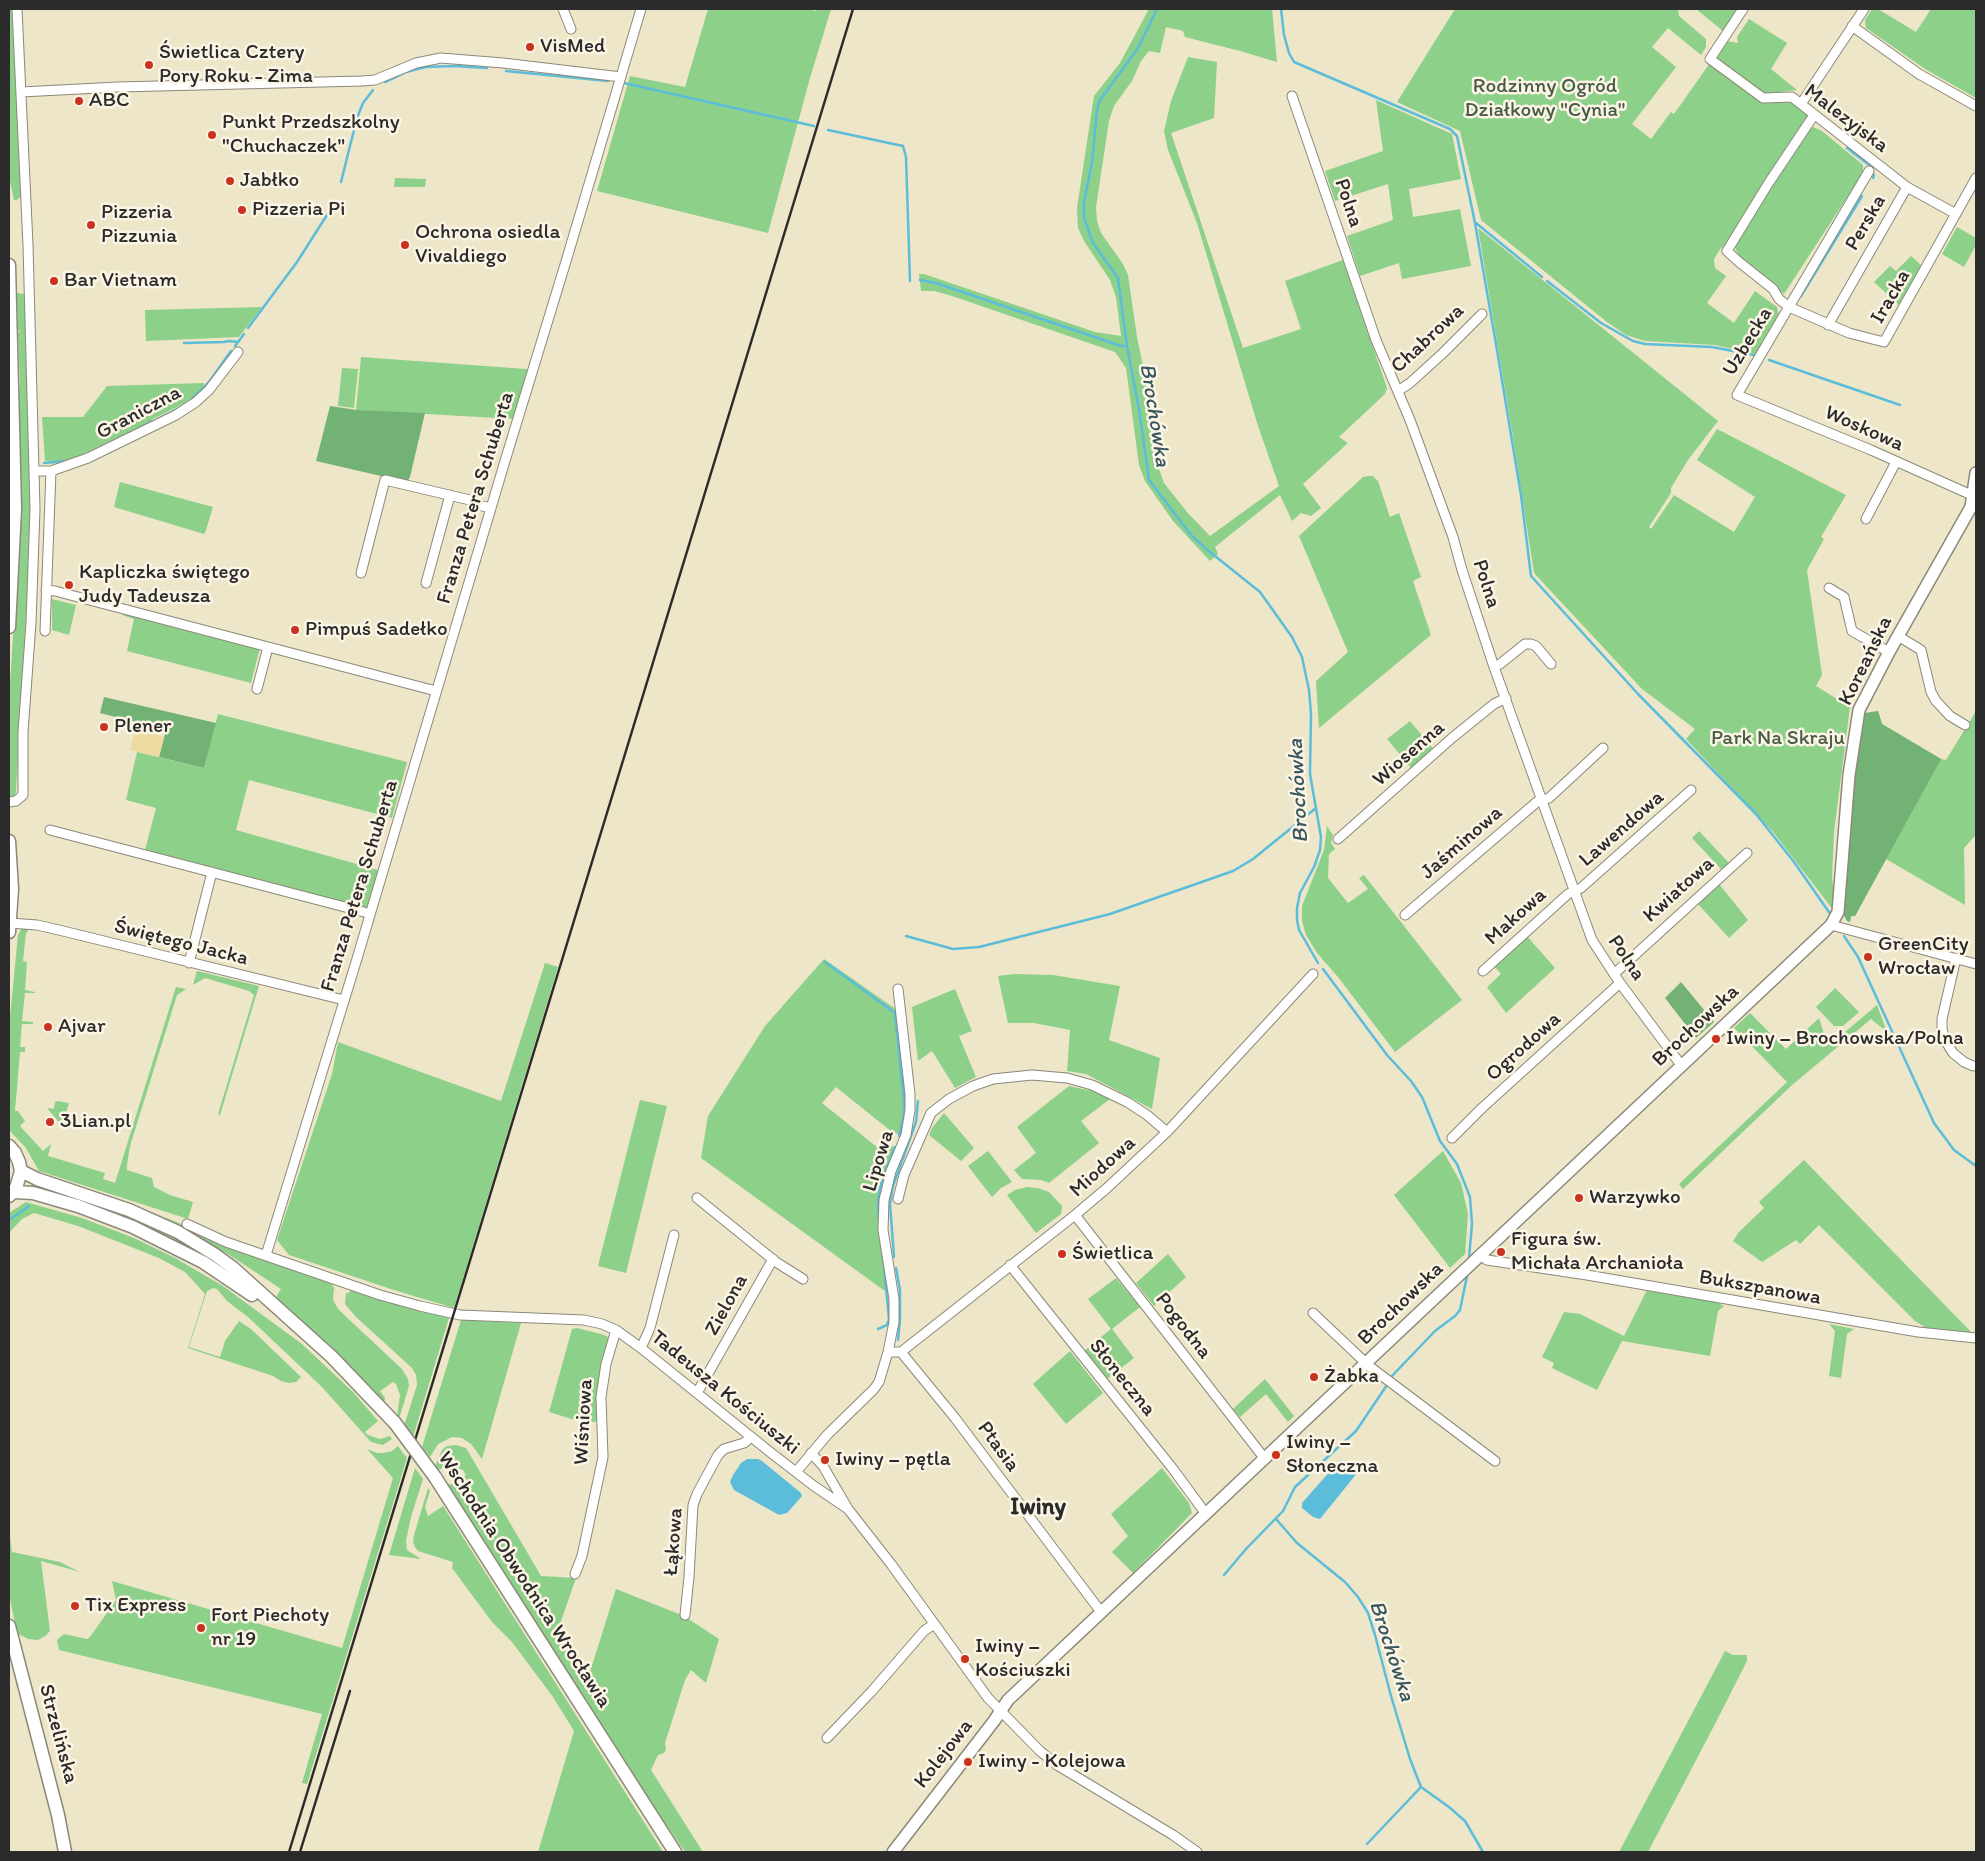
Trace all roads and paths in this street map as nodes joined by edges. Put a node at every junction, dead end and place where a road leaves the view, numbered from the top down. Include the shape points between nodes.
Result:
1 (17, 9) edge
2 (563, 9) edge
3 (640, 9) edge
4 (1743, 9) edge
5 (1864, 9) edge
6 (1852, 26) junction
7 (570, 29) dead end
8 (621, 77) junction
9 (21, 92) junction
10 (1292, 96) dead end
11 (1801, 104) junction
12 (1976, 106) edge
13 (1814, 115) junction
14 (1869, 172) dead end
15 (1976, 178) edge
16 (1907, 187) junction
17 (1956, 214) junction
18 (9, 265) edge
19 (1789, 307) junction
20 (1482, 314) dead end
21 (10, 316) edge
22 (1828, 325) junction
23 (238, 352) dead end
24 (1398, 391) junction
25 (1737, 394) joint
26 (1896, 462) junction
27 (34, 471) junction
28 (51, 471) junction
29 (1976, 473) edge
30 (450, 495) junction
31 (1975, 496) edge
32 (491, 508) junction
33 (1866, 519) dead end
34 (361, 573) dead end
35 (426, 583) dead end
36 (1829, 588) dead end
37 (46, 590) junction
38 (9, 627) edge
39 (45, 631) dead end
40 (1898, 636) junction
41 (268, 647) junction
42 (1889, 652) junction
43 (1551, 664) dead end
44 (1494, 667) junction
45 (257, 689) dead end
46 (436, 691) junction
47 (1506, 698) junction
48 (1965, 725) dead end
49 (1603, 748) dead end
50 (1691, 790) dead end
51 (1543, 800) junction
52 (9, 802) edge
53 (50, 830) dead end
54 (1338, 839) dead end
55 (9, 841) edge
56 (1747, 853) dead end
57 (212, 872) junction
58 (10, 889) edge
59 (1574, 891) junction
60 (364, 912) dead end
61 (1838, 912) joint
62 (1406, 915) dead end
63 (1831, 925) junction
64 (9, 927) edge
65 (1952, 957) junction
66 (189, 962) junction
67 (1976, 964) edge
68 (1483, 971) dead end
69 (1313, 974) dead end
70 (1614, 974) junction
71 (1620, 982) junction
72 (898, 988) dead end
73 (344, 1000) junction
74 (1681, 1065) junction
75 (1973, 1066) dead end
76 (1167, 1132) junction
77 (1452, 1138) dead end
78 (9, 1146) edge
79 (21, 1171) junction
80 (11, 1194) edge
81 (697, 1198) dead end
82 (898, 1199) dead end
83 (1075, 1215) junction
84 (187, 1224) dead end
85 (674, 1235) dead end
86 (1480, 1254) junction
87 (266, 1255) junction
88 (773, 1259) junction
89 (1010, 1265) junction
90 (803, 1279) dead end
91 (1313, 1313) dead end
92 (616, 1330) junction
93 (1976, 1338) edge
94 (319, 1346) junction
95 (641, 1348) junction
96 (889, 1348) junction
97 (901, 1352) junction
98 (1366, 1363) junction
99 (697, 1393) junction
100 (751, 1437) junction
101 (811, 1453) junction
102 (1265, 1459) junction
103 (1495, 1461) dead end
104 (796, 1472) junction
105 (848, 1509) junction
106 (1206, 1514) junction
107 (575, 1574) dead end
108 (1101, 1612) junction
109 (685, 1615) dead end
110 (934, 1624) junction
111 (9, 1626) edge
112 (11, 1646) edge
113 (1000, 1712) junction
114 (827, 1738) dead end
115 (65, 1852) edge
116 (675, 1852) edge
117 (893, 1852) edge
118 (1198, 1852) edge

1 - 9 street
2 - 7 street
3 - 8 street, Franza Petera Schuberta
4 - 11 street, Malezyjska via 1710,60 1763,98 1792,97
5 - 6 street
6 - 11 street
6 - 12 street via 1919,74
8 - 9 street via 441,58 416,63 375,80
8 - 32 street, Franza Petera Schuberta
9 - 27 street
10 - 24 street, Polna via 1376,340
11 - 13 street, Malezyjska
13 - 16 street, Malezyjska
13 - 19 street via 1728,251
14 - 19 street, Uzbecka
15 - 17 street, Iracka
16 - 17 street, Perska
16 - 22 street, Perska
17 - 22 street, Iracka via 1884,342
18 - 21 main road
19 - 22 street, Iracka
19 - 25 street, Uzbecka
20 - 24 street, Chabrowa
21 - 38 main road via 14,529
23 - 28 street, Graniczna via 209,390 176,415 104,451
24 - 44 street, Polna via 1453,537
25 - 26 street, Woskowa
26 - 31 street, Woskowa
26 - 33 street
27 - 28 street, Graniczna
27 - 52 street via 33,584 23,732 23,795
28 - 37 street
29 - 31 street, Koreańska
30 - 32 street
30 - 34 street via 386,480
30 - 35 street
31 - 40 street, Koreańska
32 - 46 street, Franza Petera Schuberta
36 - 42 street via 1844,596 1852,631
37 - 39 street
37 - 41 street
40 - 42 street, Koreańska
40 - 48 street via 1921,650 1936,701 1950,716
41 - 45 street
41 - 46 street
42 - 61 street, Koreańska via 1858,710
43 - 44 street via 1536,646 1525,644
44 - 47 street, Polna
46 - 73 street, Franza Petera Schuberta
47 - 51 street, Polna
47 - 54 street, Wiosenna via 1452,738
49 - 51 street, Jaśminowa
50 - 59 street, Lawendowa
51 - 59 street, Polna
51 - 62 street, Jaśminowa
53 - 57 street
55 - 58 main road
56 - 70 street, Kwiatowa
57 - 60 street
57 - 66 street
58 - 64 main road
59 - 68 street, Makowa
59 - 70 street, Polna via 1592,940
61 - 63 street, Brochowska
63 - 65 street
63 - 74 street, Brochowska
64 - 66 street, Świętego Jacka via 45,927
65 - 67 street
65 - 75 street via 1942,1029 1953,1053
66 - 73 street, Świętego Jacka
69 - 76 street, Miodowa
70 - 71 street, Polna
71 - 74 street, Polna
71 - 77 street, Ogrodowa
72 - 96 street, Lipowa via 910,1110 906,1135 891,1171 883,1213 894,1299
73 - 87 street, Franza Petera Schuberta
74 - 86 street, Brochowska
76 - 82 street via 1128,1102 1092,1085 1067,1078 1032,1075 993,1079 949,1099 931,1113 904,1175
76 - 83 street, Miodowa
78 - 79 main road via 20,1162
79 - 80 main road via 20,1180
79 - 94 main road, Wschodnia Obwodnica Wrocławia via 129,1210 186,1236 232,1267
80 - 94 main road, Wschodnia Obwodnica Wrocławia via 33,1193 78,1206 133,1227 180,1250 234,1281
81 - 88 street
83 - 89 street, Miodowa
83 - 102 street, Pogodna
84 - 87 street, Tadeusza Kościuszki via 226,1242
85 - 95 street via 650,1328
86 - 93 street, Bukszpanowa via 1487,1260 1918,1332
86 - 98 street, Brochowska
87 - 92 street, Tadeusza Kościuszki via 380,1295 460,1315 584,1320
88 - 90 street
88 - 99 street, Zielona
89 - 97 street, Miodowa
89 - 106 street, Słoneczna
91 - 98 street
92 - 95 street, Tadeusza Kościuszki
92 - 107 street, Wiśniowa via 601,1397 603,1457 582,1556
94 - 116 main road, Wschodnia Obwodnica Wrocławia, bridge via 366,1391 434,1477
95 - 99 street, Tadeusza Kościuszki
96 - 97 street
96 - 101 street via 874,1390
97 - 108 street, Ptasia via 955,1418
98 - 102 street, Brochowska
98 - 103 street
99 - 100 street, Tadeusza Kościuszki
100 - 104 street, Tadeusza Kościuszki
100 - 109 street, Łąkowa via 718,1455 693,1504
101 - 104 street
101 - 105 street via 823,1466
102 - 106 street, Brochowska
104 - 105 street, Tadeusza Kościuszki
105 - 110 street, Tadeusza Kościuszki
106 - 108 street, Brochowska
108 - 113 street, Brochowska via 1008,1700
110 - 113 street, Tadeusza Kościuszki
110 - 114 street via 924,1631
111 - 112 main road, Strzelińska
112 - 115 main road, Strzelińska via 58,1815
113 - 117 street, Kolejowa
113 - 118 street, Tadeusza Kościuszki via 1056,1765

